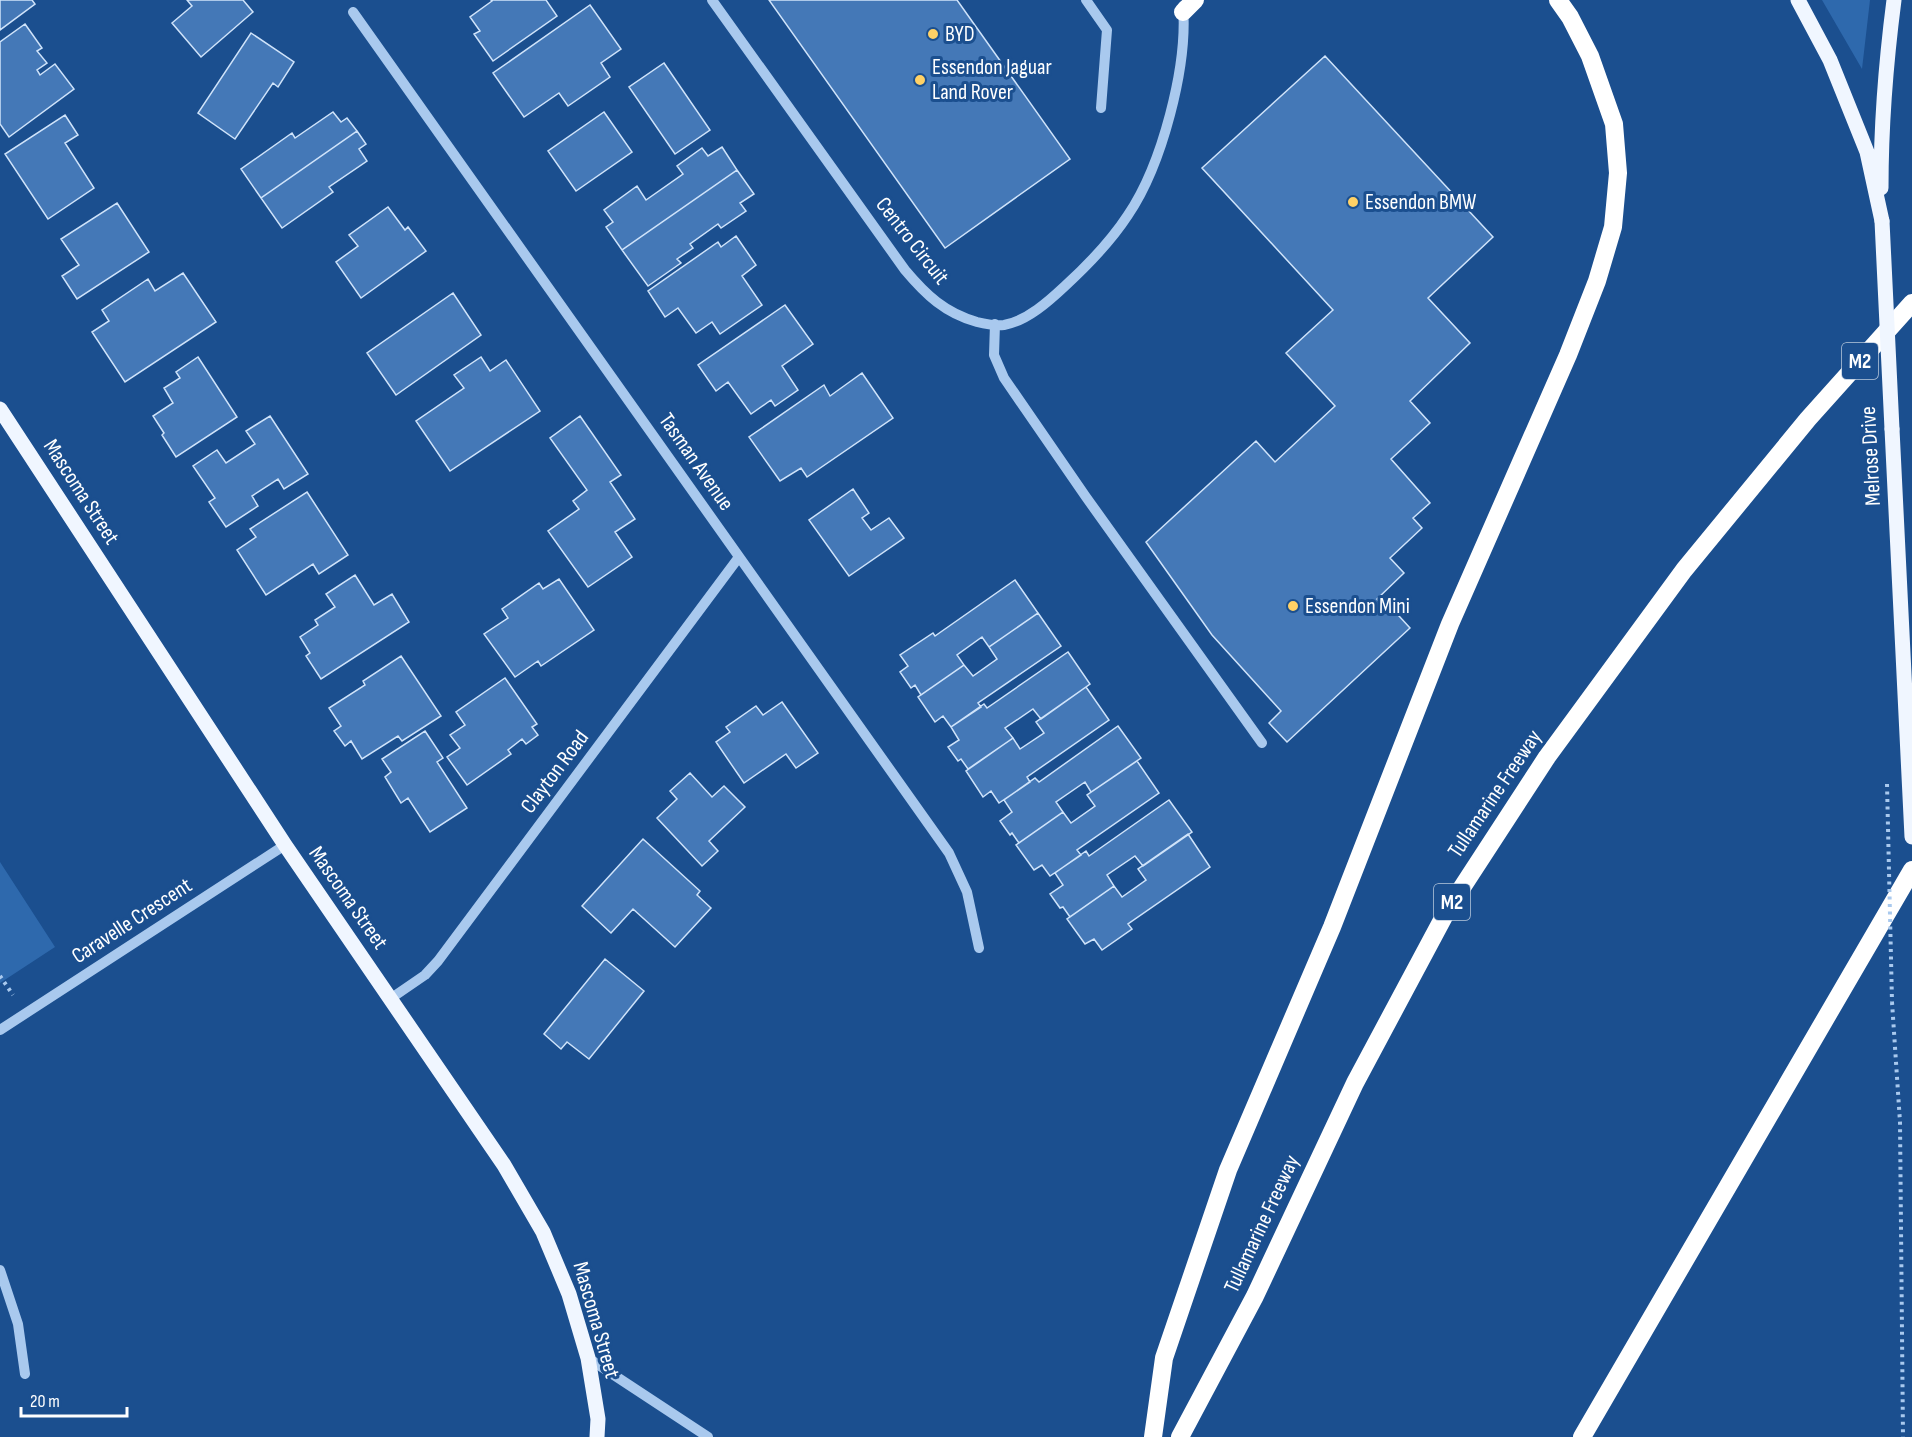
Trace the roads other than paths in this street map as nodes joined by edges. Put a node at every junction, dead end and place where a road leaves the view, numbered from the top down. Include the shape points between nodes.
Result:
1 (712, 0) edge
2 (1086, 0) edge
3 (1558, 0) edge
4 (1798, 0) edge
5 (1894, 0) edge
6 (1187, 4) edge
7 (353, 12) dead end
8 (1101, 108) dead end
9 (1882, 221) junction
10 (1912, 303) edge
11 (995, 324) junction
12 (0, 409) edge
13 (739, 557) junction
14 (1262, 743) dead end
15 (1912, 837) edge
16 (285, 845) junction
17 (1912, 870) edge
18 (979, 948) dead end
19 (390, 999) junction
20 (0, 1030) edge
21 (0, 1270) edge
22 (588, 1358) junction
23 (26, 1374) dead end
24 (597, 1437) edge
25 (708, 1437) edge
26 (1153, 1437) edge
27 (1180, 1437) edge
28 (1582, 1437) edge

1 - 11 street, Centro Circuit via 922,291 962,318
2 - 8 street via 1107,30
3 - 26 highway via 1590,57 1614,124 1618,172 1613,226 1597,281 1568,355 1450,624 1332,927 1228,1170 1164,1358
4 - 9 main road via 1830,60 1867,152
5 - 9 main road, Melrose Drive via 1881,153
6 - 11 street, Centro Circuit via 1181,71 1145,186 1130,213 1114,236 1058,292 1025,316 1004,325
7 - 13 street, Tasman Avenue
9 - 15 main road, Melrose Drive, bridge
10 - 27 highway, Tullamarine Freeway / M2 via 1808,419 1684,570 1547,757 1454,899 1355,1083 1255,1296
11 - 14 street via 994,356 1004,378
12 - 16 main road, Mascoma Street
13 - 18 street, Tasman Avenue via 949,853 967,892
13 - 19 street, Clayton Road via 438,961
16 - 19 main road, Mascoma Street
16 - 20 street, Caravelle Crescent
17 - 28 highway
19 - 22 main road, Mascoma Street via 504,1165 543,1232 569,1294
21 - 23 street via 18,1324
22 - 24 main road, Mascoma Street via 598,1419
22 - 25 street

